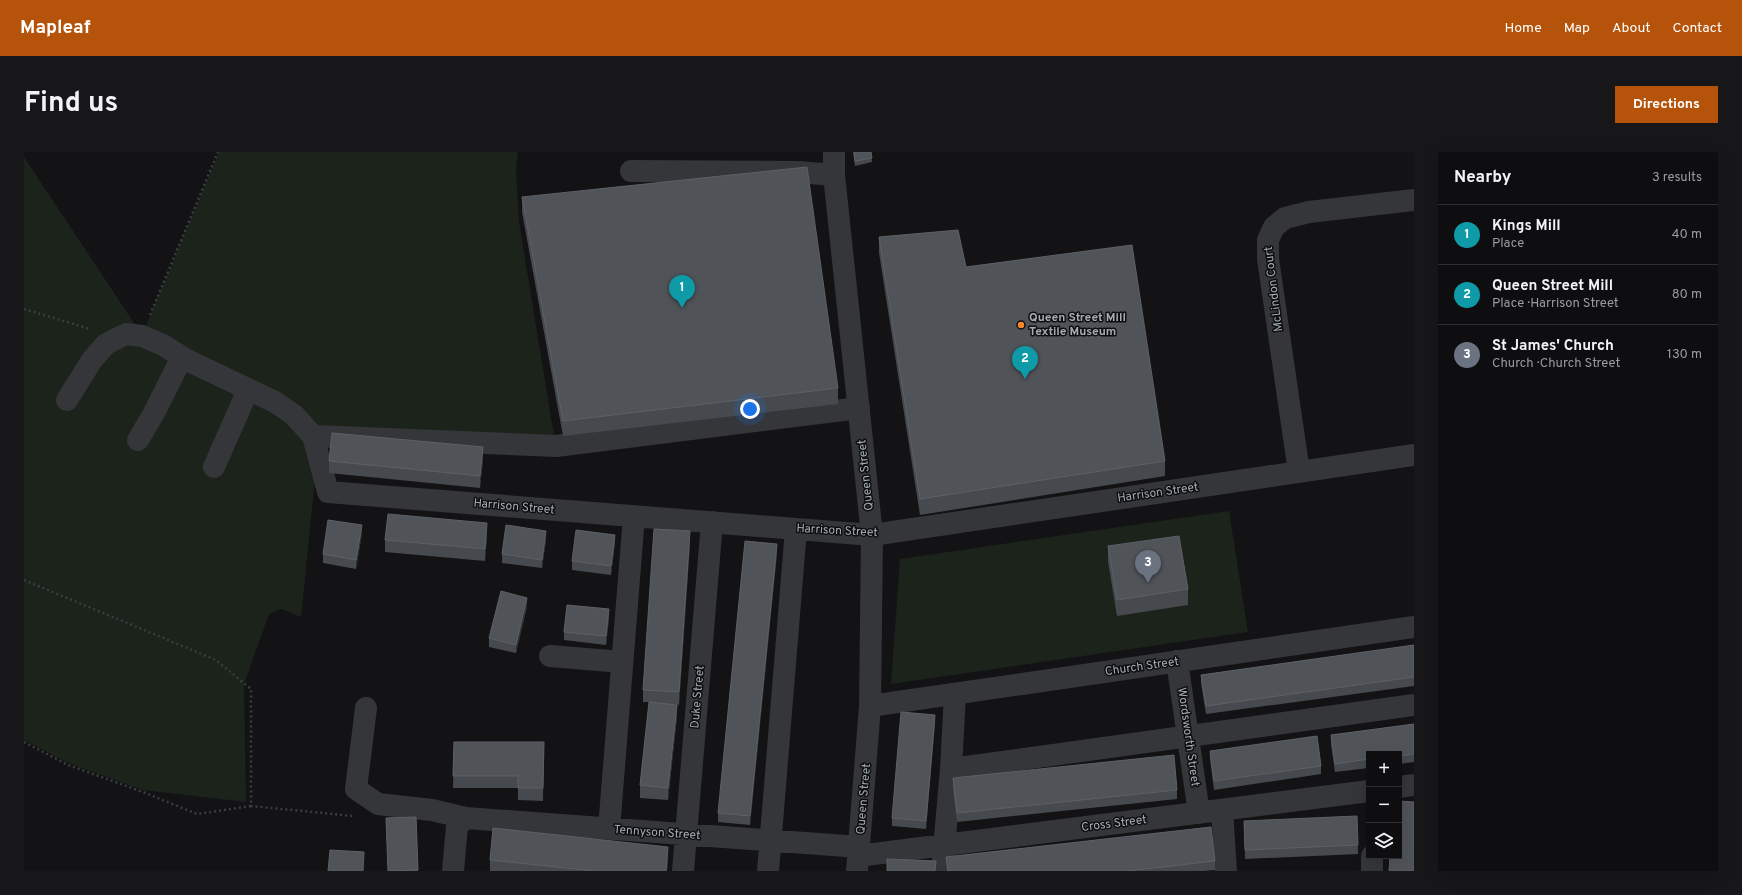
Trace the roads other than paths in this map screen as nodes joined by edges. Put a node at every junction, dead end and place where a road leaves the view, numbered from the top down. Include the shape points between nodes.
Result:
1 (834, 152) edge
2 (631, 171) dead end
3 (834, 175) junction
4 (1414, 200) edge
5 (182, 357) junction
6 (248, 390) junction
7 (68, 400) dead end
8 (859, 408) junction
9 (313, 436) junction
10 (138, 440) dead end
11 (1414, 455) edge
12 (214, 468) dead end
13 (1300, 472) junction
14 (634, 516) junction
15 (712, 522) junction
16 (796, 529) junction
17 (872, 535) junction
18 (1414, 627) edge
19 (550, 656) dead end
20 (1177, 661) junction
21 (622, 662) junction
22 (955, 694) junction
23 (1414, 705) edge
24 (870, 706) junction
25 (366, 708) dead end
26 (1188, 737) junction
27 (951, 769) junction
28 (1414, 785) edge
29 (1402, 787) edge
30 (1366, 791) edge
31 (1222, 810) junction
32 (1199, 813) junction
33 (462, 822) junction
34 (609, 829) junction
35 (686, 835) junction
36 (771, 841) junction
37 (945, 845) junction
38 (858, 858) edge
39 (1372, 859) edge
40 (453, 871) edge
41 (683, 871) edge
42 (768, 871) edge
43 (942, 871) edge
44 (1226, 871) edge
45 (1372, 871) edge

1 - 3 street, Queen Street
2 - 3 street via 798,172
3 - 8 street, Queen Street
4 - 13 street, McLindon Court via 1309,212 1285,218 1274,227 1268,240 1268,259
5 - 6 street
5 - 7 street via 142,336 126,334 106,344 92,360
5 - 10 street
6 - 9 street via 275,402 294,415
6 - 12 street
8 - 9 street via 556,446
8 - 17 street, Queen Street
9 - 14 street, Harrison Street via 328,492
11 - 13 street, Harrison Street
13 - 17 street, Harrison Street
14 - 15 street, Harrison Street
14 - 21 street
15 - 16 street, Harrison Street
15 - 35 street, Duke Street
16 - 17 street, Harrison Street
16 - 36 street
17 - 24 street, Queen Street
18 - 20 street, Church Street
19 - 21 street
20 - 22 street, Church Street
20 - 26 street, Wordsworth Street
21 - 34 street
22 - 24 street, Church Street
22 - 27 street
23 - 26 street
24 - 38 street, Queen Street
25 - 33 street, Tennyson Street via 356,789 378,804 432,810
26 - 27 street
26 - 32 street, Wordsworth Street
27 - 37 street
28 - 29 street
30 - 31 street, Cross Street
31 - 32 street, Cross Street
31 - 44 street
32 - 37 street, Cross Street
33 - 34 street, Tennyson Street
33 - 40 street
34 - 35 street, Tennyson Street
35 - 36 street, Tennyson Street
35 - 41 street, Duke Street
36 - 38 street, Tennyson Street
36 - 42 street
37 - 38 street, Cross Street
37 - 43 street
39 - 45 street

